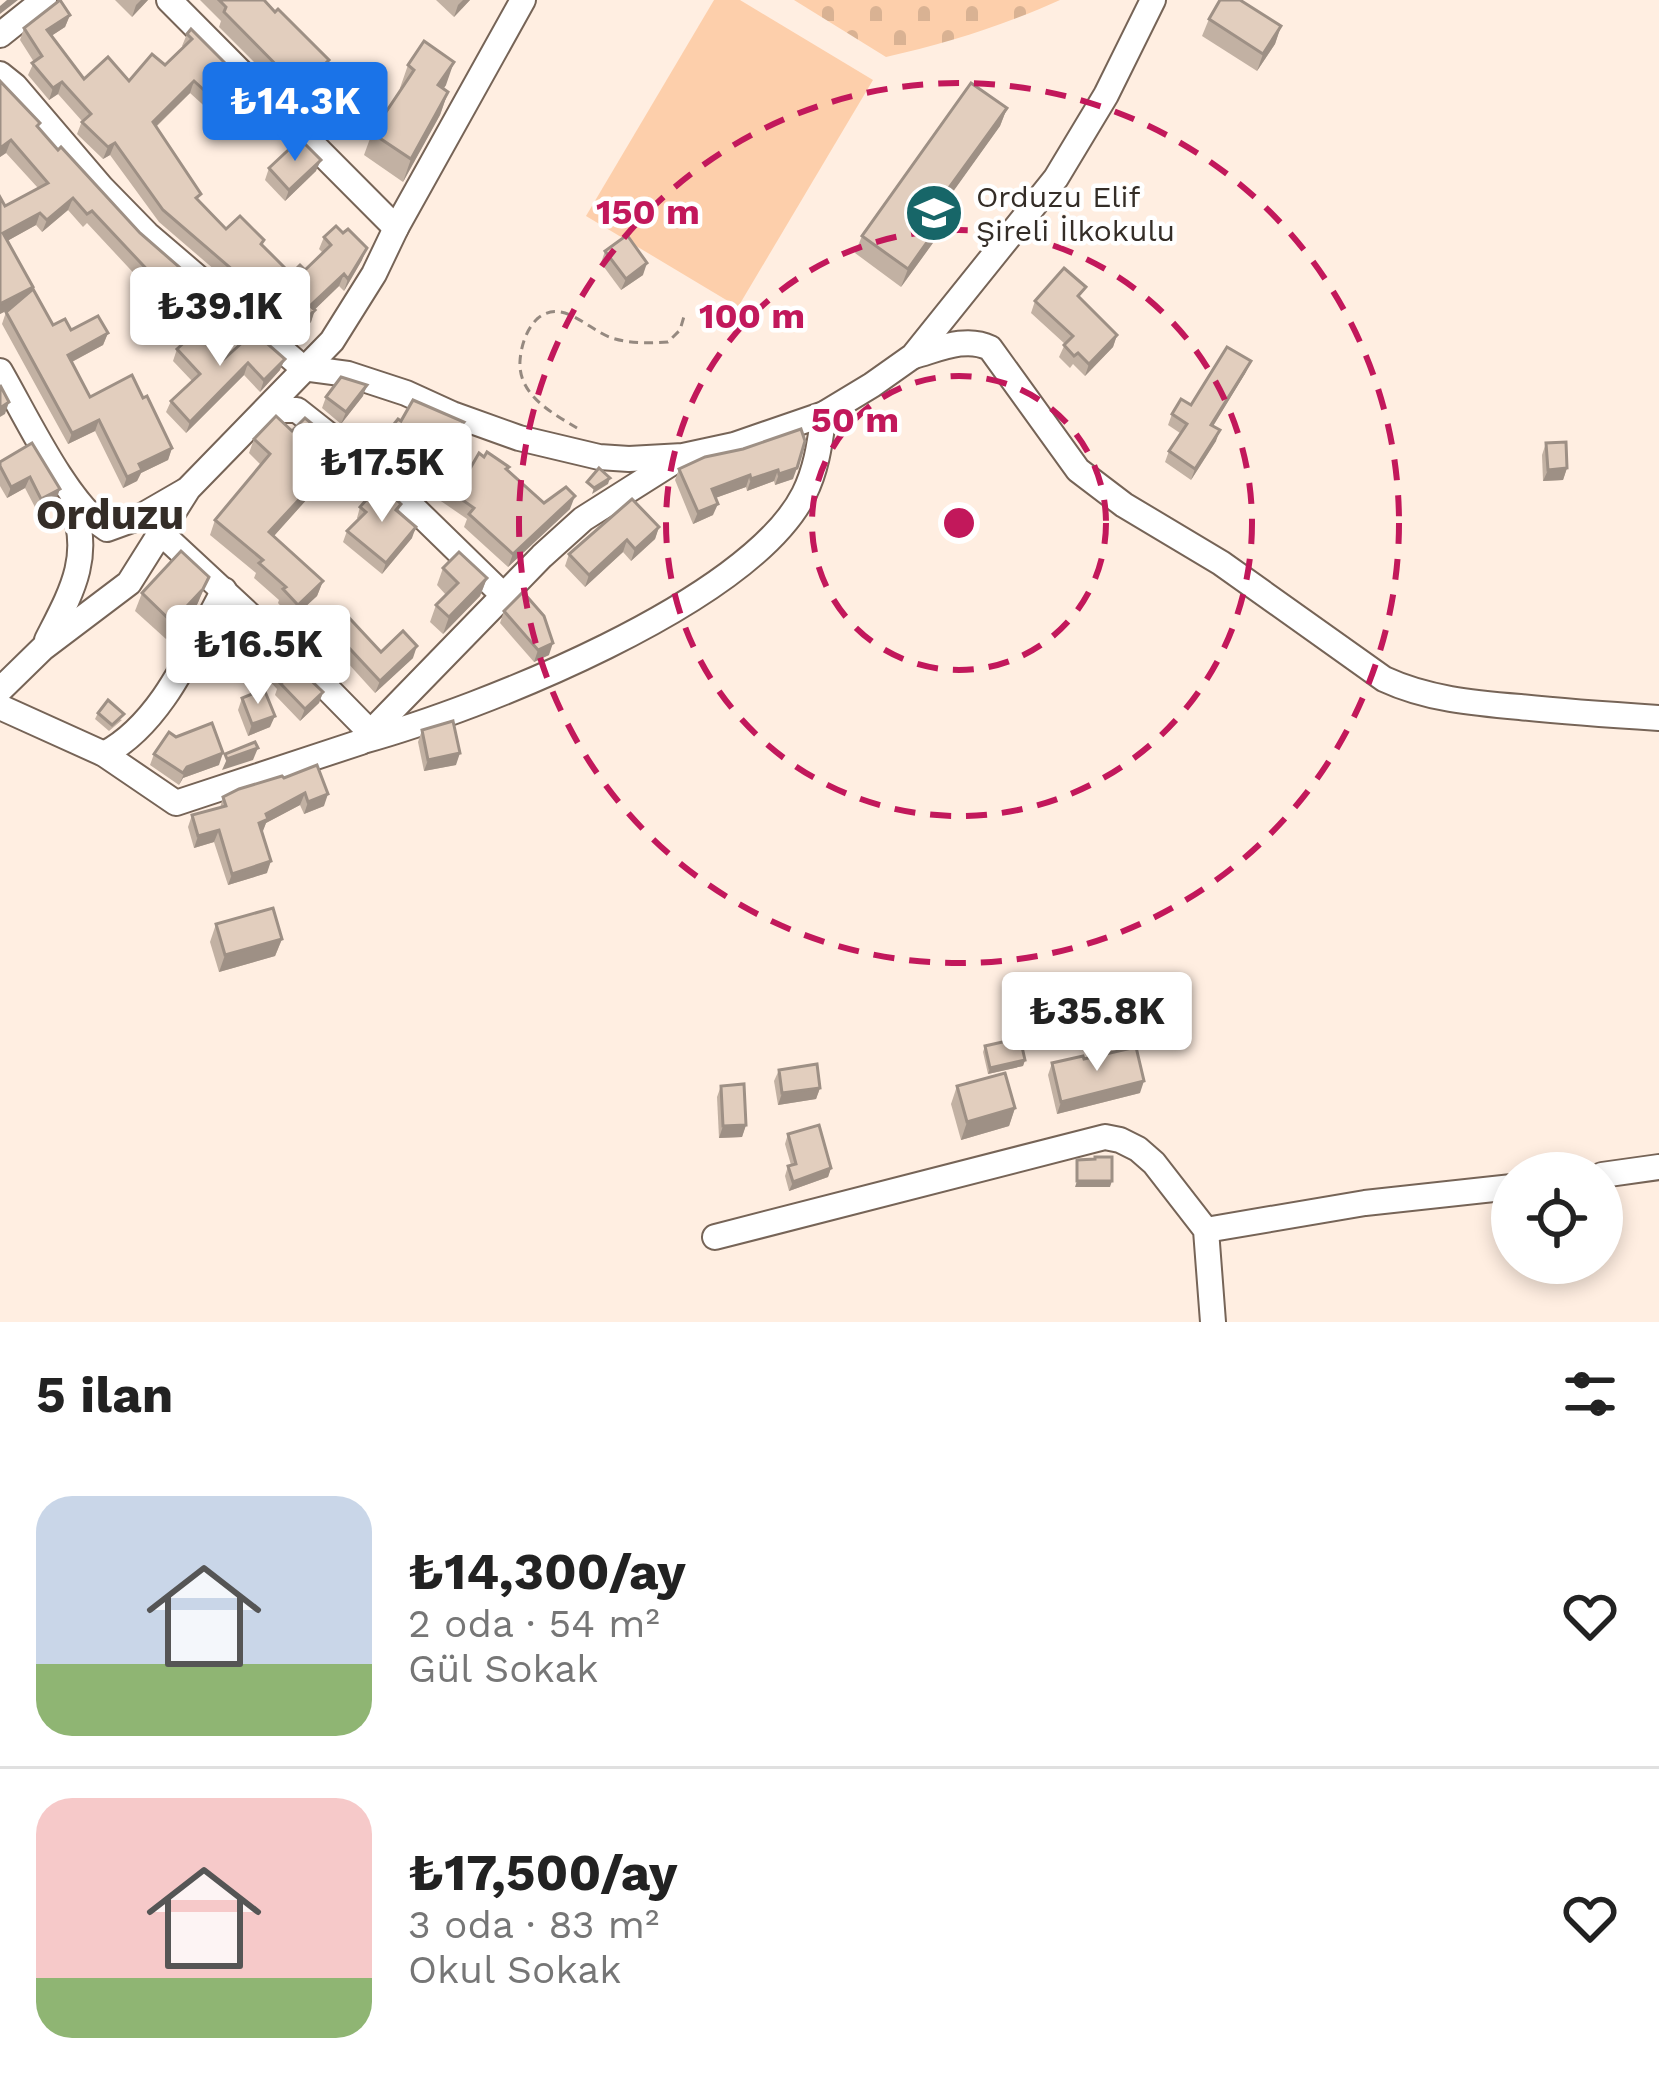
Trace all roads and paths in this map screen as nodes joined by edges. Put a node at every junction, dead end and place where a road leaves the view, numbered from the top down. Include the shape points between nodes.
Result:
1 (44, 0) edge
2 (169, 0) edge
3 (523, 0) edge
4 (1153, 0) edge
5 (0, 35) edge
6 (0, 74) edge
7 (396, 228) junction
8 (685, 313) dead end
9 (913, 356) junction
10 (303, 368) junction
11 (0, 371) edge
12 (266, 410) junction
13 (824, 414) junction
14 (578, 429) dead end
15 (683, 456) junction
16 (60, 474) junction
17 (188, 489) junction
18 (107, 529) junction
19 (160, 532) junction
20 (81, 559) junction
21 (135, 574) junction
22 (224, 590) junction
23 (503, 595) junction
24 (43, 648) junction
25 (0, 691) edge
26 (0, 707) edge
27 (1659, 718) edge
28 (366, 737) junction
29 (104, 754) junction
30 (1659, 1167) edge
31 (1623, 1172) edge
32 (1491, 1189) edge
33 (1207, 1230) junction
34 (715, 1237) dead end
35 (1213, 1322) edge

1 - 5 street
2 - 7 street
3 - 7 street
4 - 9 street via 1055,178
6 - 10 street via 147,234
7 - 10 street via 341,328
8 - 14 path via 668,342 611,338 565,312 533,322 519,369 526,387
9 - 13 street
9 - 27 street via 964,342 990,348 1078,470 1384,680 1468,702
10 - 12 street
10 - 15 street via 348,374 519,438 598,458
11 - 16 street
12 - 17 street
12 - 23 street via 297,410 382,477
13 - 15 street
13 - 28 street via 803,496 748,558 705,590 552,671 446,716
15 - 23 street via 583,519
16 - 18 street
16 - 20 street via 79,520
17 - 18 street
17 - 19 street
18 - 20 street via 90,537
18 - 21 street via 137,547
19 - 21 street
19 - 22 street
20 - 21 street via 100,586 122,585
20 - 24 street
21 - 24 street
22 - 28 street
22 - 29 street via 172,684 144,722
23 - 28 street
24 - 25 street
26 - 29 street
28 - 29 street via 176,803
30 - 31 street
32 - 33 street
33 - 34 street via 1154,1163 1105,1137
33 - 35 street

